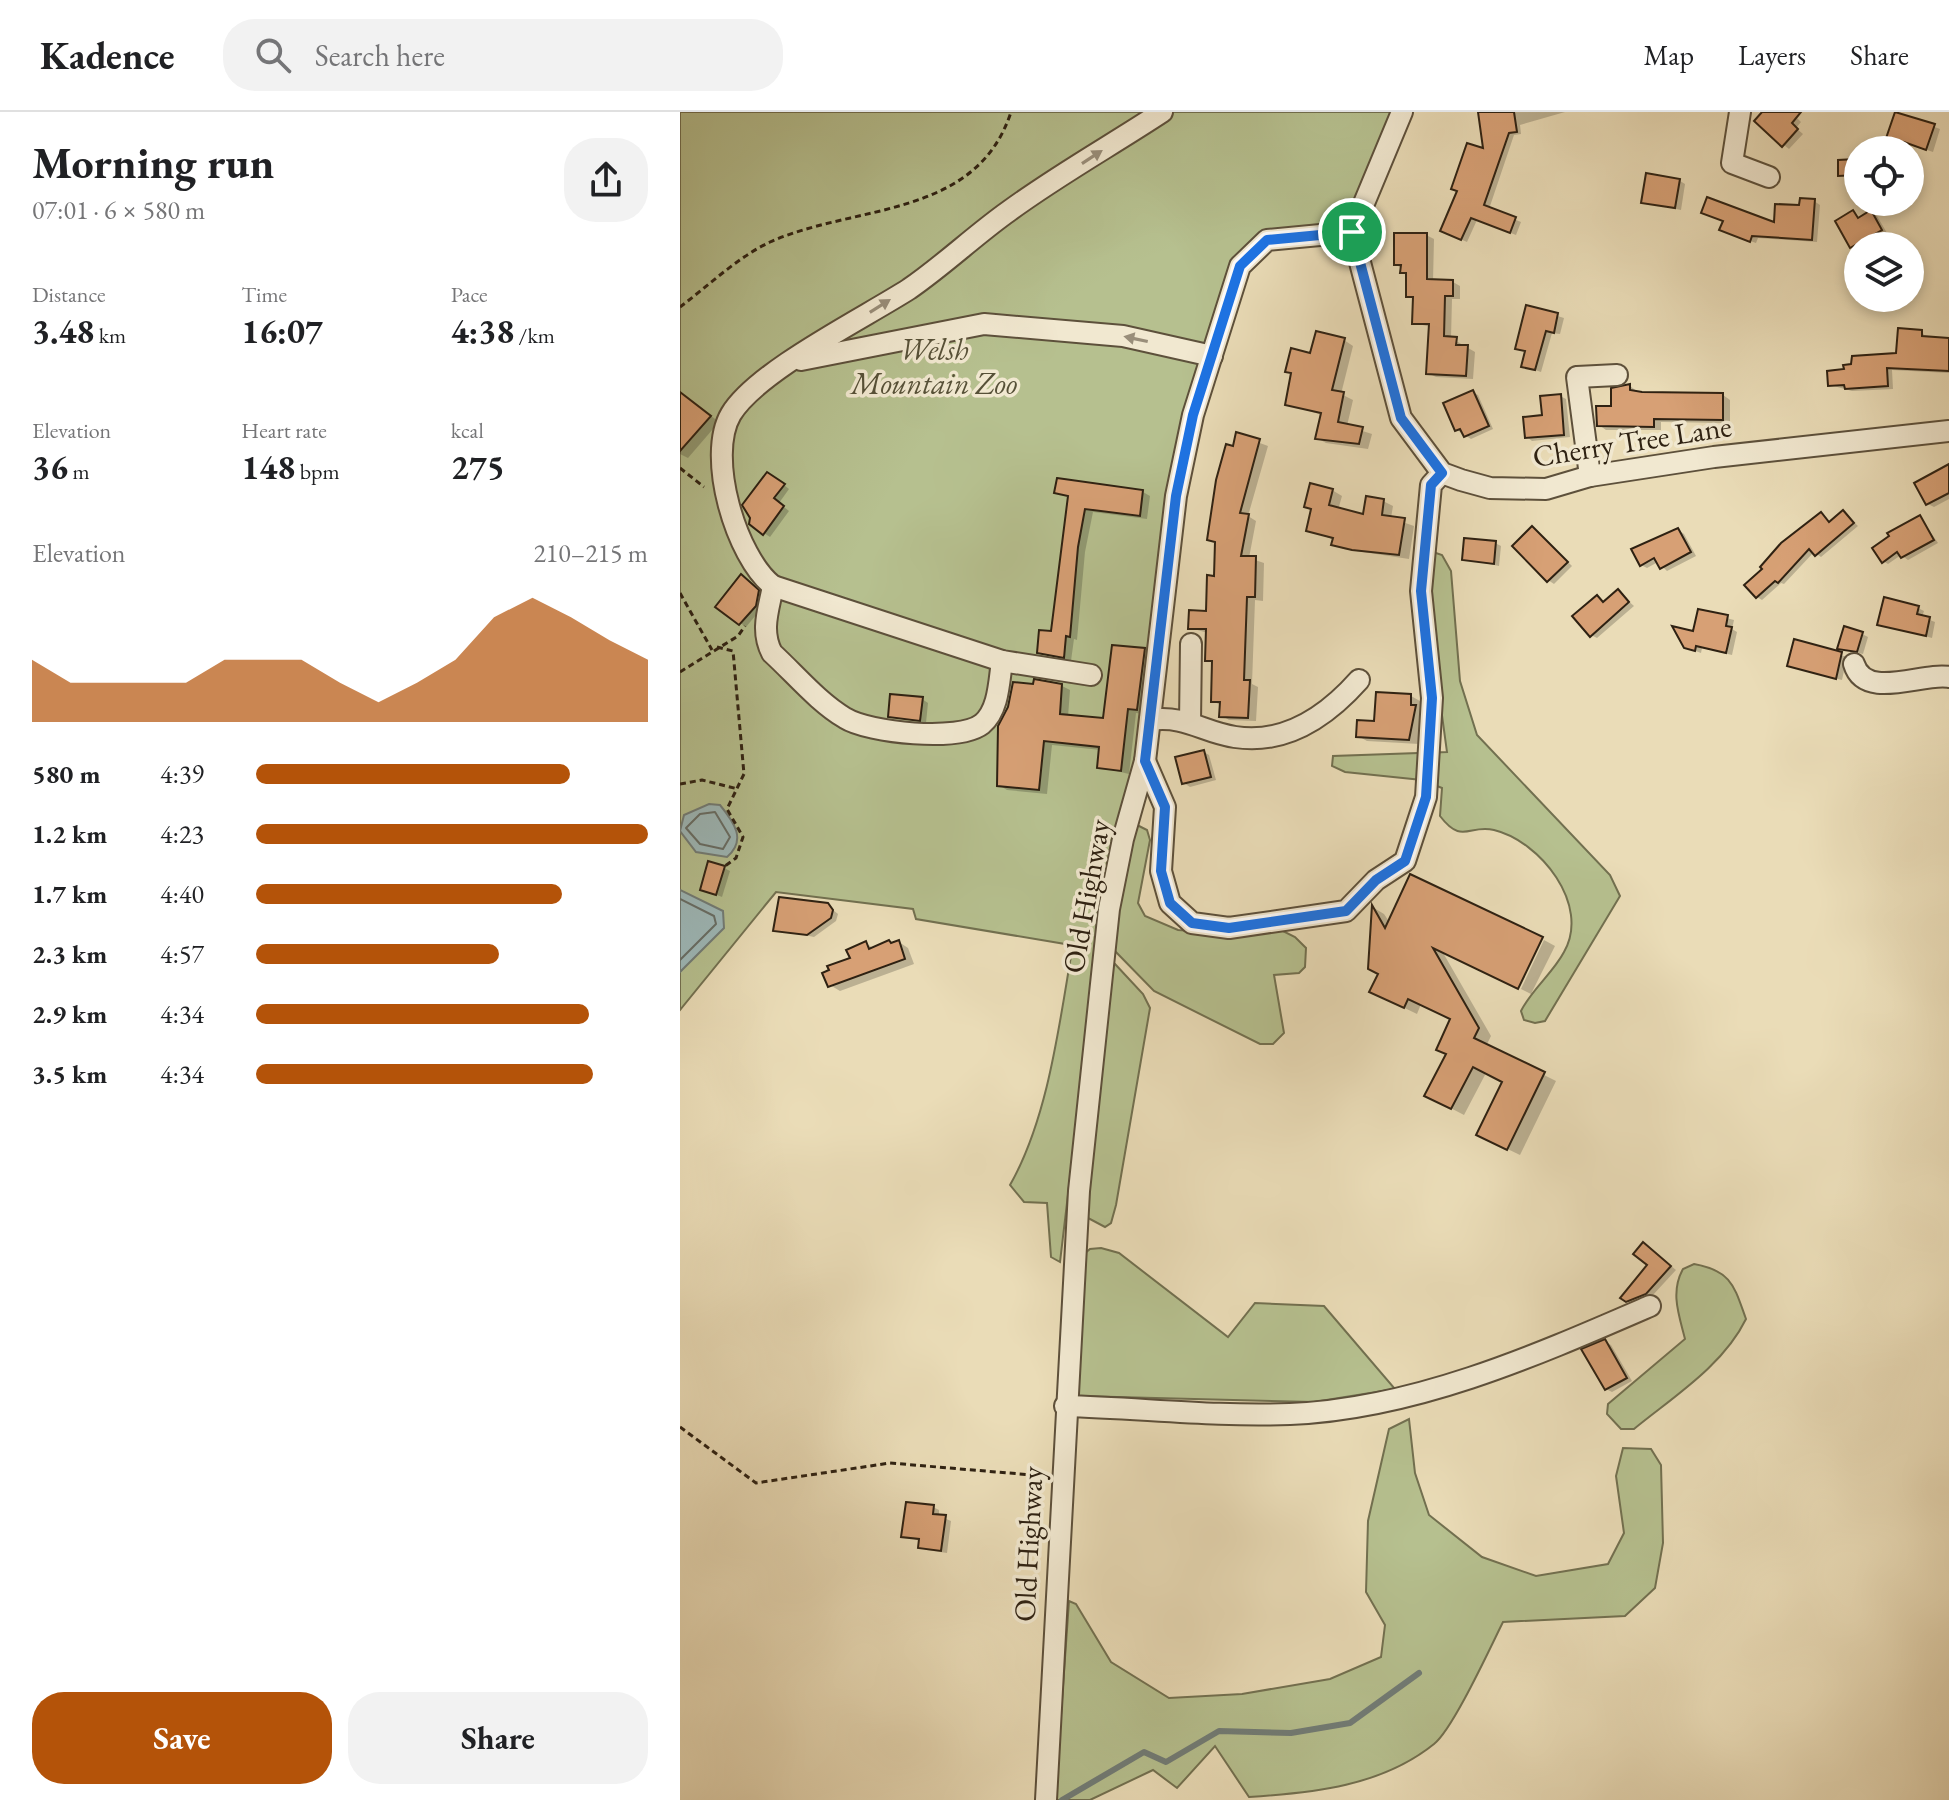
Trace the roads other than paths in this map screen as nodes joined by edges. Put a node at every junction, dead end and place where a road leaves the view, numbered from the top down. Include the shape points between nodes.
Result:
1 (1162, 112) edge
2 (1402, 112) edge
3 (1740, 112) edge
4 (1769, 177) dead end
5 (1352, 232) junction
6 (1212, 356) junction
7 (790, 362) junction
8 (1617, 375) dead end
9 (1949, 431) edge
10 (1442, 473) junction
11 (1590, 476) junction
12 (773, 586) junction
13 (1191, 644) dead end
14 (1002, 661) junction
15 (1854, 664) dead end
16 (1091, 675) dead end
17 (1949, 677) edge
18 (1359, 680) dead end
19 (1150, 720) junction
20 (1190, 722) junction
21 (1145, 761) junction
22 (1650, 1306) dead end
23 (1065, 1406) junction
24 (1046, 1800) edge

7 -> 1 street via 911,287 1010,210
2 - 5 street
3 - 4 street via 1732,163
5 - 6 street, Old Highway via 1267,240 1240,266
5 - 10 street via 1401,418
6 -> 7 street via 1123,336 984,324
6 - 19 street, Old Highway via 1176,496
7 - 12 street via 732,412 720,447 724,484 747,558
8 - 11 street via 1577,377
9 - 11 street, Cherry Tree Lane
10 - 11 street, Cherry Tree Lane via 1490,488 1546,489
10 - 21 street via 1431,485 1421,591 1432,698 1426,797 1405,861 1376,880 1346,911 1229,928 1192,923 1170,903 1160,848 1165,807
12 - 14 street
12 - 14 street via 764,627 772,653 853,723 942,734 970,731 990,715
13 - 20 street
14 - 16 street
15 - 17 street via 1865,678 1885,684
18 - 20 street via 1307,726 1276,735 1235,737
19 - 20 street
19 - 21 street, Old Highway
21 - 23 street, Old Highway via 1109,909 1079,1191
22 - 23 street via 1559,1345 1426,1391 1344,1408 1290,1414
23 - 24 street, Old Highway

